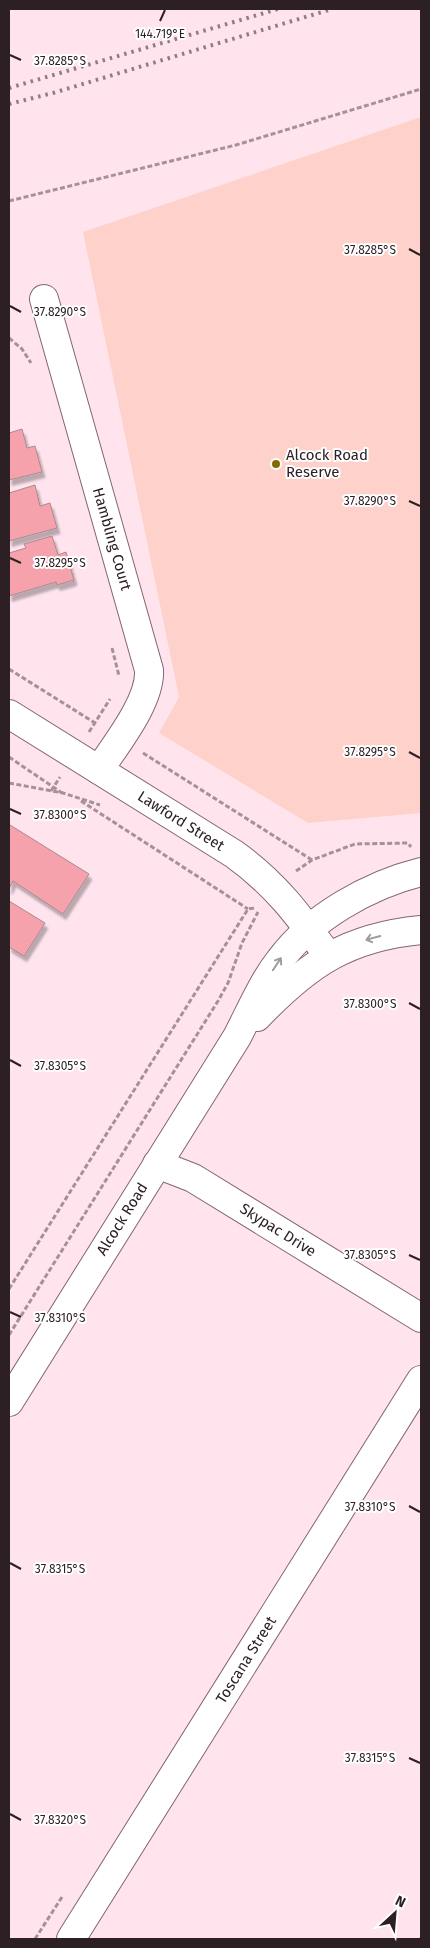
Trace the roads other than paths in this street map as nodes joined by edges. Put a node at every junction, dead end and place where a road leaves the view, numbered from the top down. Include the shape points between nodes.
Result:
1 (44, 299) dead end
2 (9, 714) edge
3 (99, 770) junction
4 (417, 861) edge
5 (308, 929) junction
6 (421, 930) edge
7 (329, 957) junction
8 (237, 1038) junction
9 (157, 1164) junction
10 (421, 1318) edge
11 (421, 1380) edge
12 (9, 1402) edge
13 (71, 1939) edge

1 - 3 street, Hambling Court via 149,670 147,692
2 - 3 street, Lawford Street
3 - 5 street, Lawford Street via 250,866 276,889
4 - 5 street, Alcock Road via 408,875 342,905
5 - 7 street, Lawford Street
8 -> 5 street, Alcock Road via 279,961
6 -> 7 street, Alcock Road via 368,939
7 - 8 street, Alcock Road via 308,969 281,992
8 - 9 street, Alcock Road
9 - 10 street, Skypac Drive via 193,1178
9 - 12 street, Alcock Road
11 - 13 street, Toscana Street

